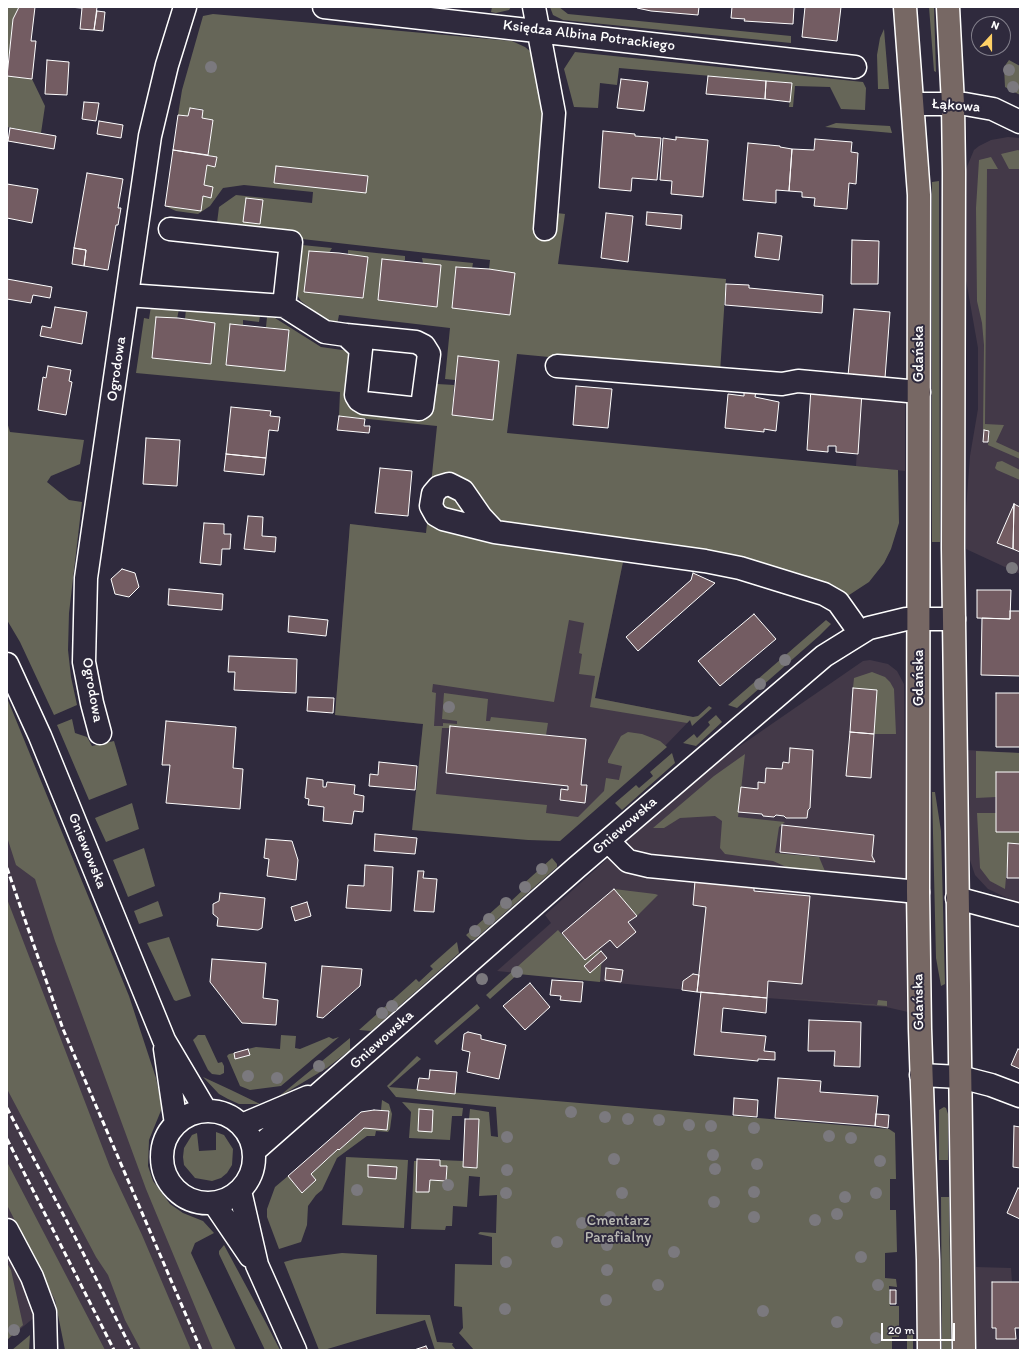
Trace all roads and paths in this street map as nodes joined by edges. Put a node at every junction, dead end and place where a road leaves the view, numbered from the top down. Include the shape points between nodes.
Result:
1 (184, 7) edge
2 (324, 7) edge
3 (534, 7) edge
4 (905, 7) edge
5 (948, 7) edge
6 (539, 30) junction
7 (855, 67) dead end
8 (913, 104) junction
9 (953, 104) junction
10 (1020, 122) edge
11 (170, 229) dead end
12 (545, 229) dead end
13 (127, 295) junction
14 (284, 306) junction
15 (346, 335) junction
16 (557, 366) dead end
17 (919, 392) junction
18 (495, 532) dead end
19 (919, 619) junction
20 (954, 619) junction
21 (860, 633) junction
22 (7, 664) edge
23 (100, 733) dead end
24 (608, 841) junction
25 (918, 892) junction
26 (957, 898) junction
27 (1020, 915) edge
28 (164, 1040) junction
29 (921, 1075) junction
30 (960, 1077) junction
31 (324, 1090) junction
32 (1020, 1096) edge
33 (206, 1111) junction
34 (176, 1124) junction
35 (242, 1125) junction
36 (254, 1151) junction
37 (240, 1191) junction
38 (214, 1203) junction
39 (7, 1230) edge
40 (257, 1265) junction
41 (45, 1348) edge
42 (295, 1350) edge
43 (929, 1350) edge
44 (964, 1350) edge

1 - 13 street, Ogrodowa via 150,136
2 - 6 street, Księdza Albina Potrackiego
3 - 6 street
4 - 8 main road, Gdańska
5 - 9 main road
6 - 7 street, Księdza Albina Potrackiego
6 - 12 street via 554,113
8 - 9 street, Łąkowa
8 - 17 main road, Gdańska via 919,196
9 - 10 street, Łąkowa via 993,109
9 - 20 main road
11 - 14 street via 291,242
13 - 14 street
13 - 23 street, Ogrodowa via 86,578 84,662
14 - 15 street via 325,332
15 - 15 street via 361,349 356,395 359,400 364,403 419,409 422,407 429,354 424,346 416,342
16 - 17 street via 782,384 798,381
17 - 19 main road, Gdańska
18 - 21 street via 740,568 824,594 838,602
19 - 20 street, Gniewowska
19 - 21 street, Gniewowska via 906,619 869,628
19 - 25 main road, Gdańska
20 - 26 main road
21 - 24 street, Gniewowska via 824,656
22 - 28 street, Gniewowska via 40,736
24 - 25 street via 628,861 649,866
24 - 31 street, Gniewowska
25 - 29 main road, Gdańska
26 - 27 street
26 - 30 main road
28 - 33 street, Gniewowska
28 - 34 street, Gniewowska
29 - 30 street
29 - 43 main road, Gdańska via 928,1229
30 - 32 street
30 - 44 main road
31 - 35 street, Gniewowska
31 - 36 street, Gniewowska
33 - 34 street via 190,1115
33 - 35 street via 225,1114
34 - 38 street via 166,1137 163,1148 164,1170 171,1184 183,1196 198,1202
35 - 36 street via 250,1137
36 - 37 street via 254,1166 249,1180
37 - 38 street via 228,1199
37 - 40 street
38 - 40 street
39 - 41 street via 32,1277 45,1312
40 - 42 street

